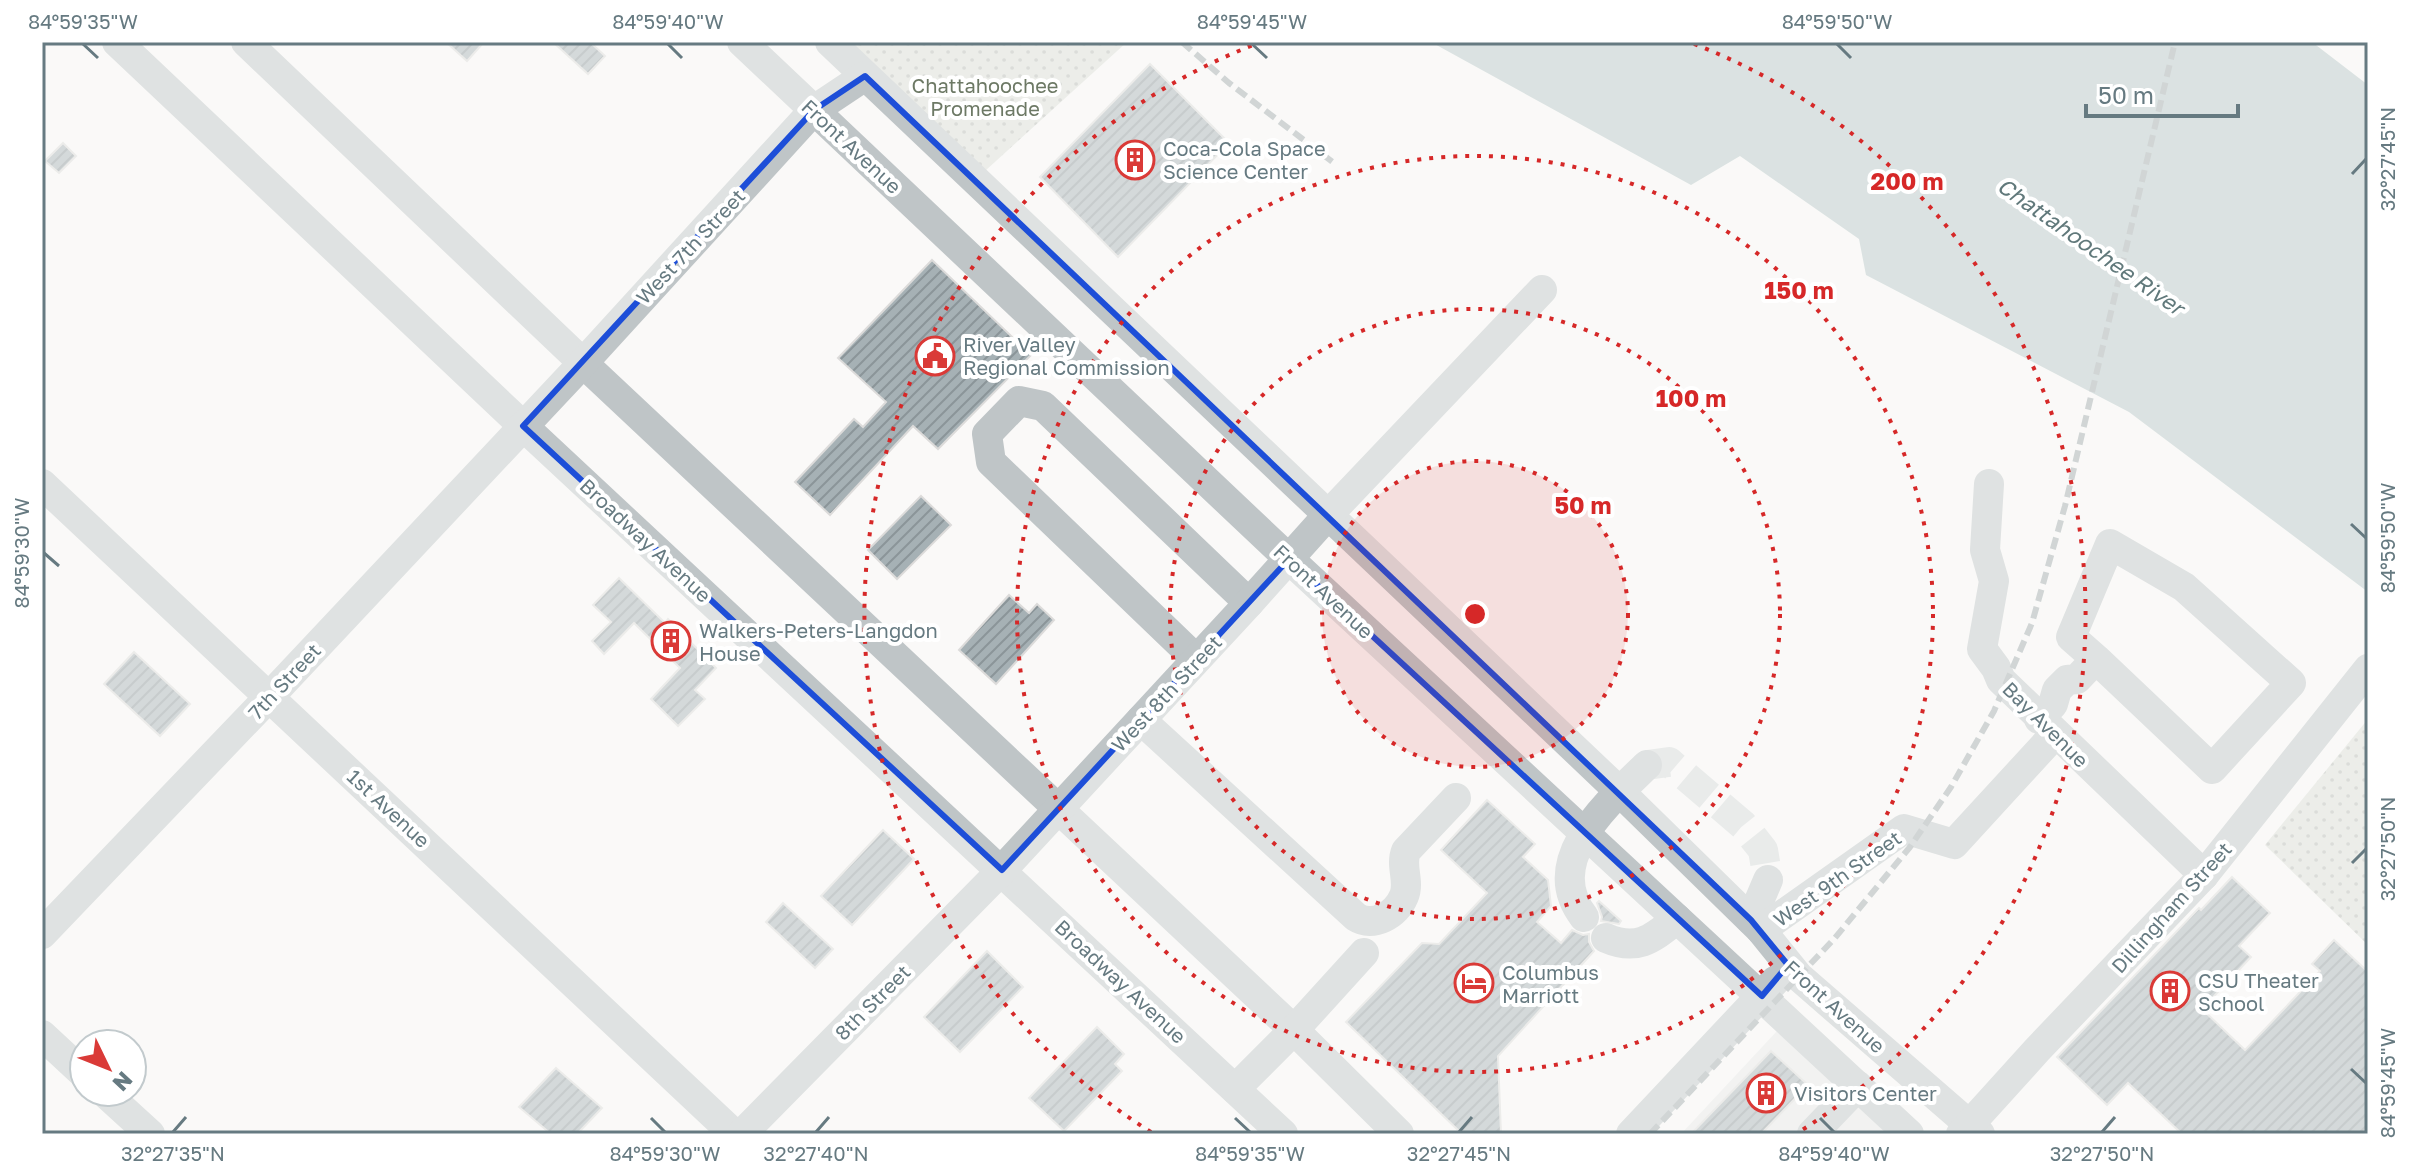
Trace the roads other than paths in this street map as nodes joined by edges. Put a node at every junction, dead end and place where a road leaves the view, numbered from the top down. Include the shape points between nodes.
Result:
1 (117, 42) edge
2 (246, 42) edge
3 (742, 42) edge
4 (830, 42) edge
5 (865, 76) junction
6 (814, 110) junction
7 (1542, 290) dead end
8 (583, 363) junction
9 (523, 426) junction
10 (42, 484) edge
11 (1989, 484) dead end
12 (1328, 515) junction
13 (1289, 559) junction
14 (1249, 603) junction
15 (1196, 659) junction
16 (2087, 669) junction
17 (2368, 669) edge
18 (270, 696) junction
19 (2049, 719) junction
20 (1141, 720) junction
21 (1647, 765) dead end
22 (1620, 792) junction
23 (1456, 798) dead end
24 (1059, 809) junction
25 (1584, 831) junction
26 (1002, 870) junction
27 (2204, 875) junction
28 (1768, 880) tunnel mouth
29 (1584, 917) dead end
30 (1677, 919) junction
31 (1756, 925) junction
32 (42, 934) edge
33 (1606, 938) dead end
34 (1364, 953) dead end
35 (1788, 965) junction
36 (1762, 996) junction
37 (1294, 1030) junction
38 (42, 1035) edge
39 (68, 1059) edge
40 (1858, 1086) junction
41 (1235, 1089) junction
42 (122, 1108) edge
43 (1970, 1131) edge
44 (1818, 1132) edge
45 (150, 1134) edge
46 (734, 1134) edge
47 (742, 1134) edge
48 (1283, 1134) edge
49 (1399, 1134) edge
50 (1631, 1134) edge
51 (1909, 1134) edge

1 - 9 street, Broadway Avenue
2 - 8 street
3 - 6 street, Front Avenue
4 - 5 street, Front Avenue
5 - 6 street, West 7th Street
5 - 12 street, Front Avenue
6 - 8 street, West 7th Street
6 - 13 street, Front Avenue
7 - 12 street, West 8th Street
8 - 9 street, West 7th Street
8 - 24 street
9 - 18 street, 7th Street
9 - 26 street, Broadway Avenue
10 - 18 street, 1st Avenue
11 - 19 street, Bay Avenue via 1985,550 1994,581 1982,649 2001,680
12 - 13 street, West 8th Street
12 - 22 street, Front Avenue
13 - 14 street, West 8th Street
13 - 25 street, Front Avenue
14 - 15 street, West 8th Street
14 - 15 street via 1043,406 1019,401 987,434 991,462
15 - 20 street, West 8th Street
16 - 16 street via 2212,769 2291,683 2184,587 2110,544 2071,637
16 - 19 street via 2078,690
17 - 27 street, Dillingham Street
18 - 32 street, 7th Street
18 - 46 street, 1st Avenue
19 - 27 street, Bay Avenue
19 - 31 street, West 9th Street via 1954,844 1904,829
20 - 23 street via 1364,923 1378,922 1404,897 1406,851
20 - 24 street, West 8th Street
21 - 22 street
22 - 25 street
22 - 31 street, Front Avenue
24 - 26 street, West 8th Street
24 - 37 street
25 - 29 street via 1570,867 1576,907
25 - 30 street, Front Avenue
26 - 41 street, Broadway Avenue
26 - 47 street, 8th Street
27 - 43 street, Dillingham Street via 2037,1050
28 - 31 street
30 - 33 street via 1652,939 1636,944
30 - 36 street, Front Avenue
31 - 35 street, Front Avenue
34 - 37 street
35 - 36 street
35 - 43 street, Front Avenue
36 - 40 street, Front Avenue
36 - 50 street
37 - 41 street
37 - 49 street
38 - 39 street
40 - 44 street
40 - 51 street, Front Avenue
41 - 48 street, Broadway Avenue
42 - 45 street

